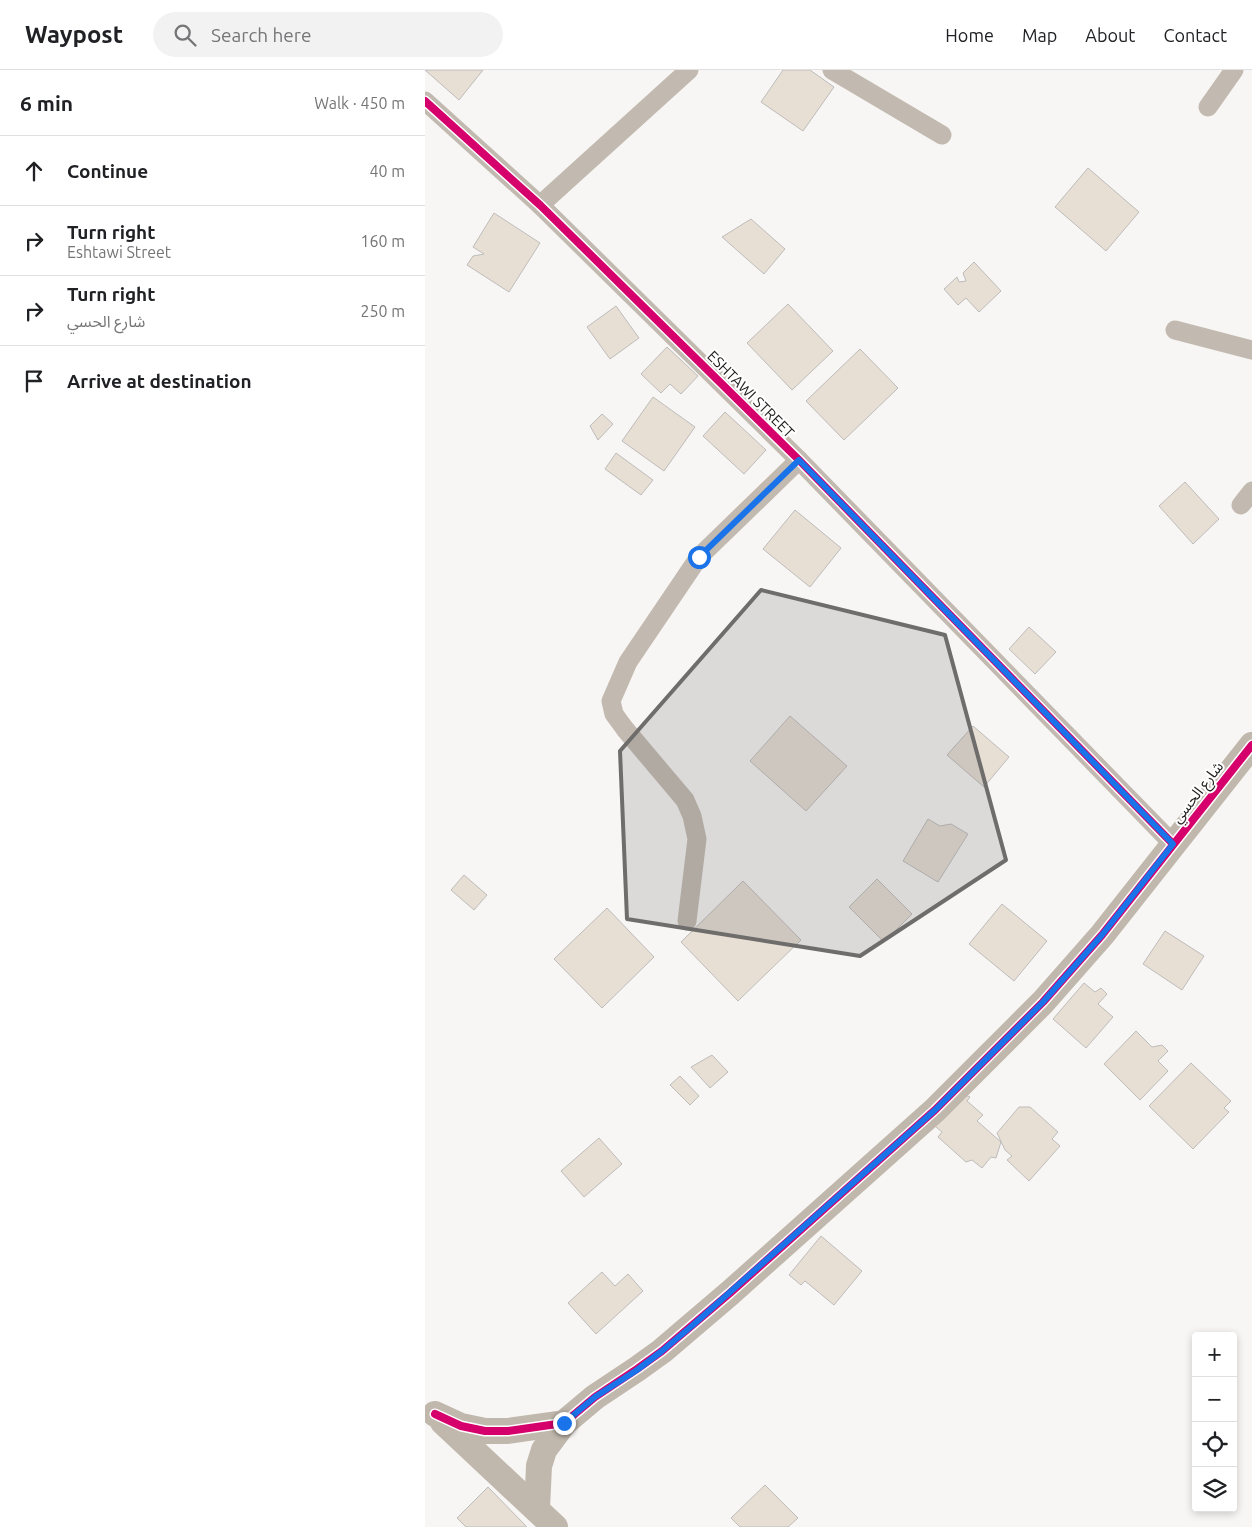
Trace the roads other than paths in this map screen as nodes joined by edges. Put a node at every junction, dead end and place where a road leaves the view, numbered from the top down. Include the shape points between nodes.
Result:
1 (689, 70) edge
2 (831, 70) edge
3 (1234, 70) edge
4 (425, 101) edge
5 (1208, 107) dead end
6 (942, 135) dead end
7 (540, 205) junction
8 (1175, 330) dead end
9 (1252, 350) edge
10 (799, 460) junction
11 (1252, 745) edge
12 (1173, 844) junction
13 (687, 921) dead end
14 (430, 1409) edge
15 (564, 1423) junction
16 (546, 1518) edge

1 - 7 street
2 - 6 street
3 - 5 street
4 - 7 street, ESHTAWI STREET
7 - 10 street, ESHTAWI STREET
8 - 9 street
10 - 12 street, ESHTAWI STREET
10 - 13 street via 699,557 628,662 611,701 619,722 685,800 693,816 697,839
11 - 12 street, شارع الحسي
12 - 15 street, شارع الحسي via 1102,935 1043,1002 935,1110 693,1325
14 - 15 street via 461,1426 485,1431
14 - 16 street
15 - 16 street, شارع الحسي via 544,1450 539,1466

